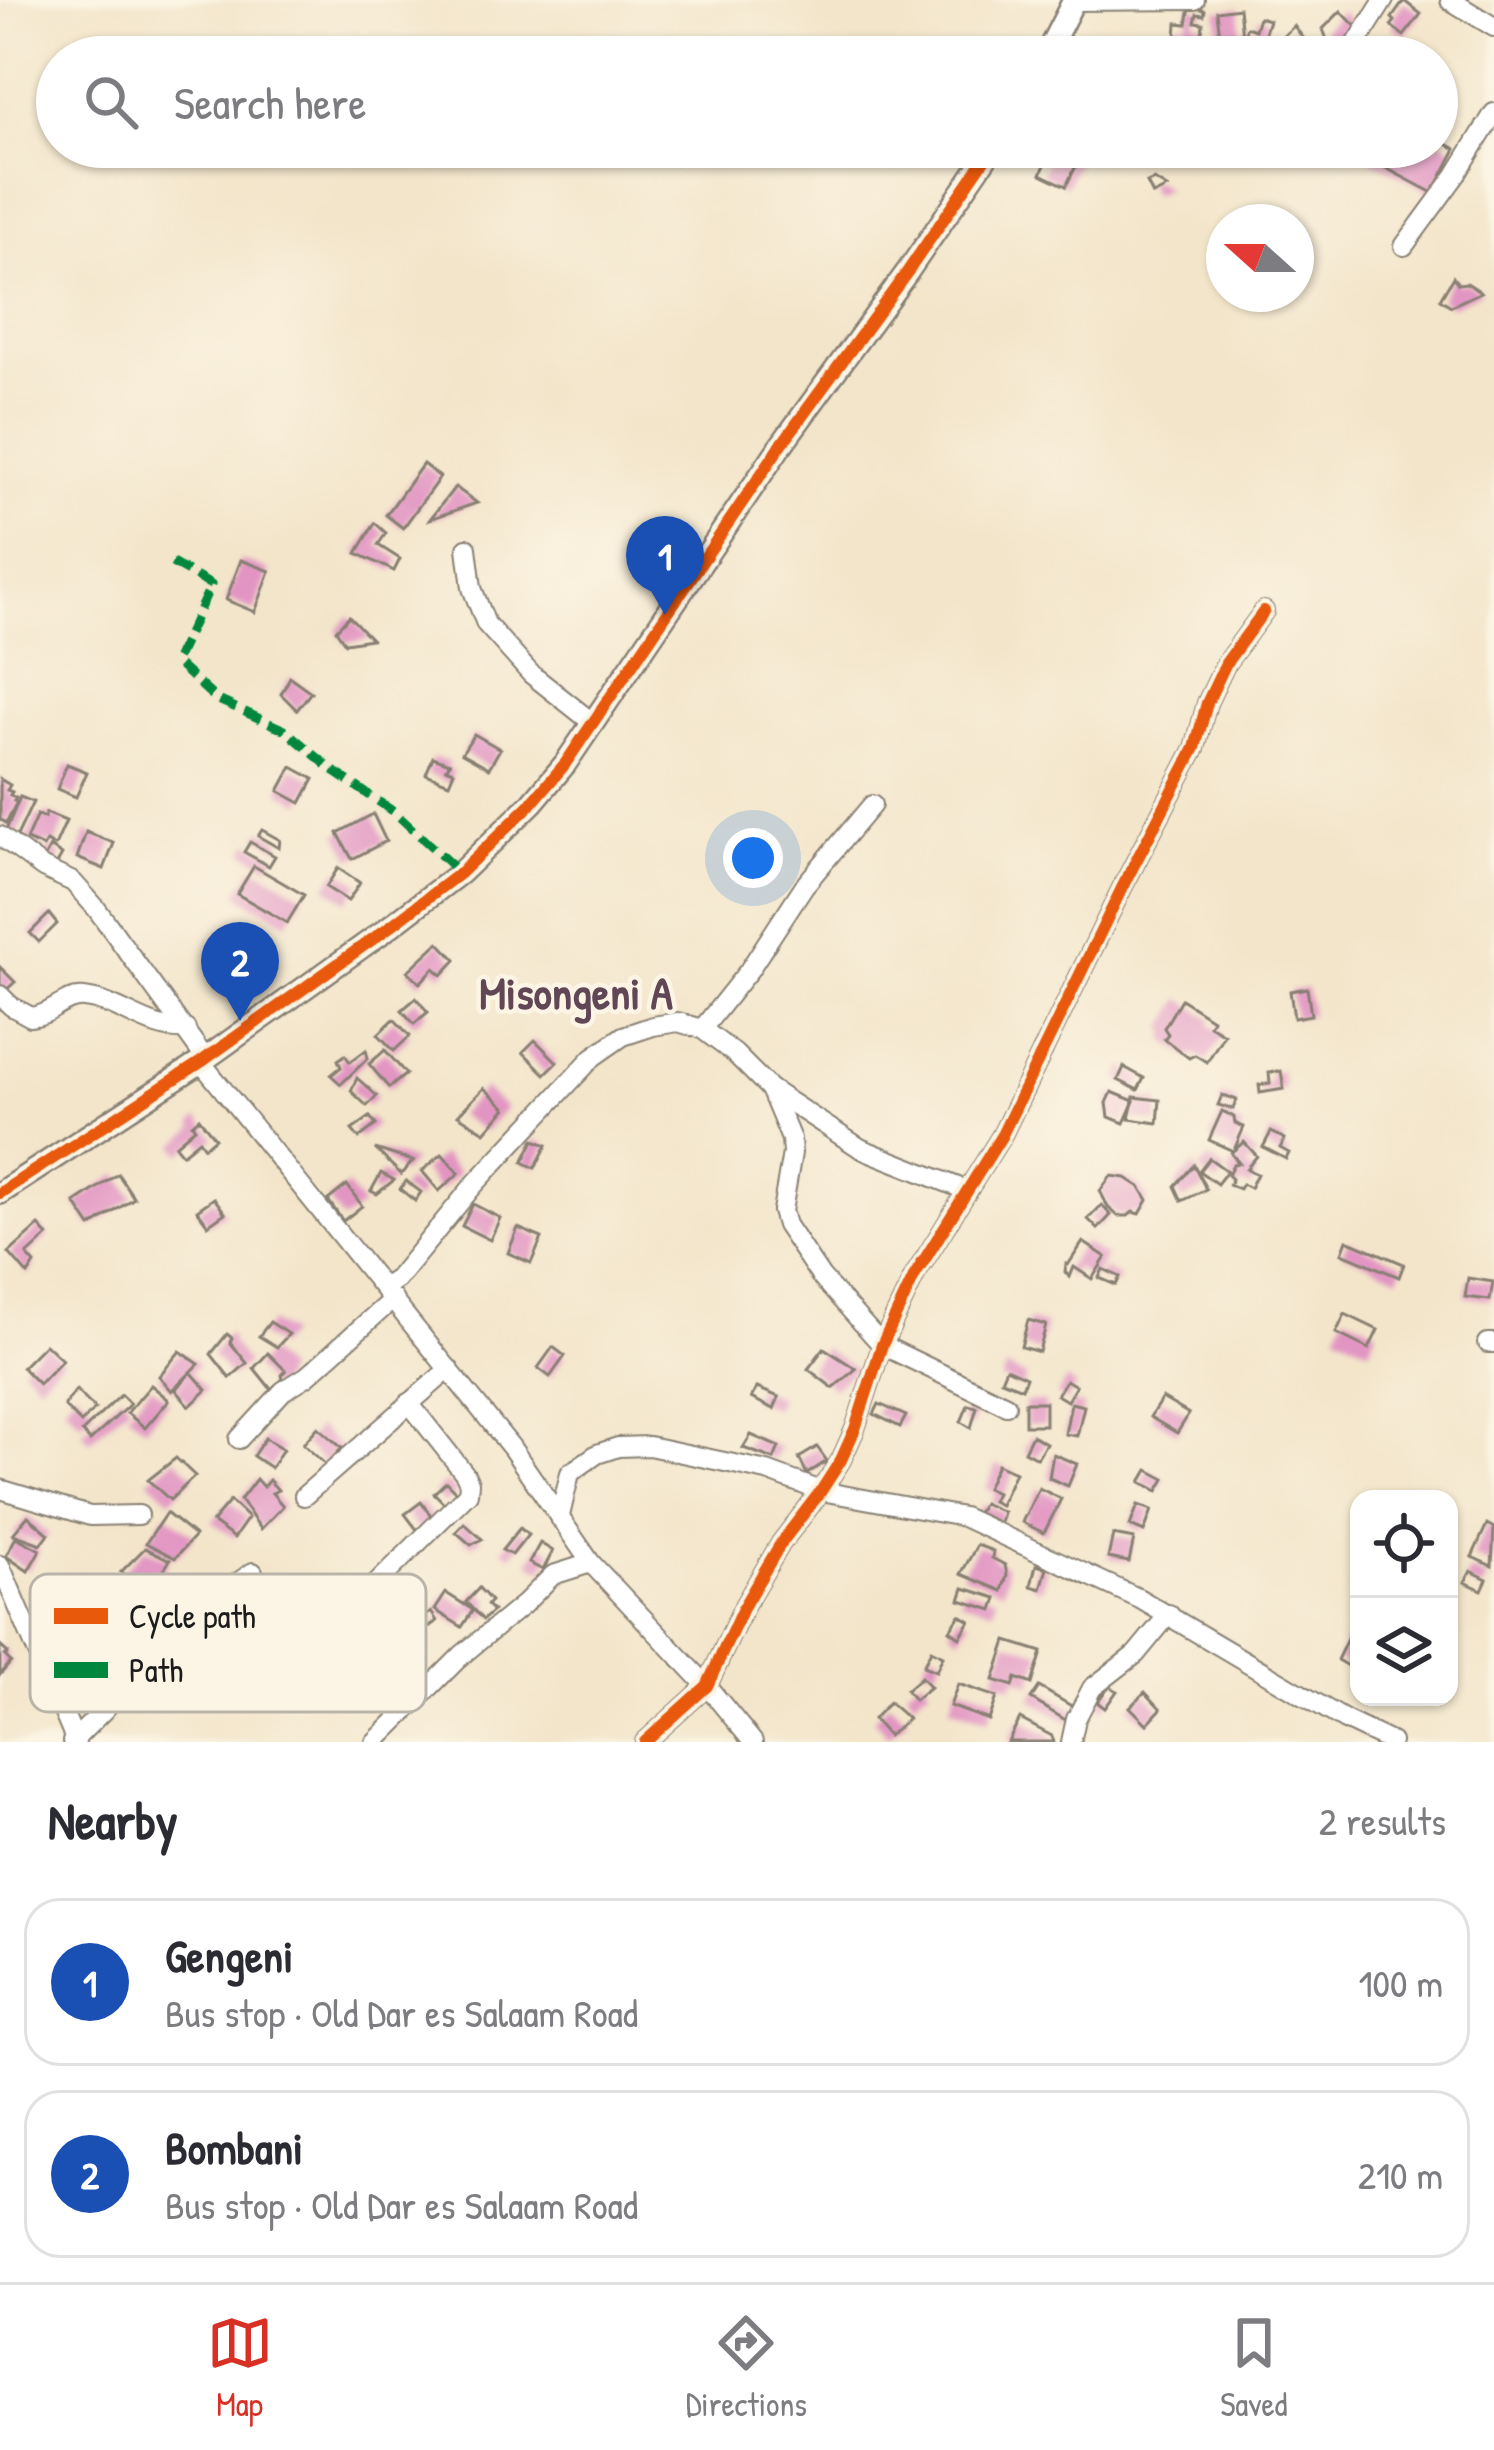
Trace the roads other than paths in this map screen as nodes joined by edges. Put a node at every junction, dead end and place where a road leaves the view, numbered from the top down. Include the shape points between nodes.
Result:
1 (1195, 0) edge
2 (1384, 0) edge
3 (1450, 0) edge
4 (1074, 1) edge
5 (1494, 27) edge
6 (1056, 36) edge
7 (1361, 36) edge
8 (1494, 113) edge
9 (979, 168) edge
10 (1405, 246) dead end
11 (467, 548) dead end
12 (1264, 611) dead end
13 (593, 723) junction
14 (872, 805) dead end
15 (0, 836) edge
16 (0, 995) edge
17 (186, 1029) junction
18 (702, 1029) junction
19 (203, 1060) junction
20 (770, 1089) junction
21 (968, 1191) junction
22 (0, 1192) edge
23 (389, 1293) junction
24 (882, 1345) junction
25 (448, 1369) junction
26 (409, 1403) junction
27 (1006, 1405) dead end
28 (238, 1439) dead end
29 (0, 1489) edge
30 (821, 1491) junction
31 (304, 1496) dead end
32 (139, 1515) dead end
33 (560, 1516) junction
34 (591, 1563) junction
35 (0, 1565) edge
36 (253, 1572) dead end
37 (250, 1574) edge
38 (387, 1574) edge
39 (1169, 1614) junction
40 (30, 1636) edge
41 (707, 1686) junction
42 (426, 1691) edge
43 (62, 1712) edge
44 (102, 1712) edge
45 (405, 1712) edge
46 (74, 1741) edge
47 (375, 1742) edge
48 (645, 1742) edge
49 (753, 1742) edge
50 (1071, 1742) edge
51 (1391, 1742) edge

1 - 4 street
2 - 7 street
3 - 5 street
4 - 6 street
8 - 10 street
9 - 13 street
11 - 13 street via 486,624 531,674
12 - 21 street via 1226,663 1195,748
13 - 19 street via 532,803 460,873
14 - 18 street
15 - 17 street via 73,882
16 - 17 street via 31,1017 79,998
17 - 19 street
18 - 20 street
18 - 23 street via 652,1026 592,1057 473,1186
19 - 22 street
19 - 23 street
20 - 21 street via 860,1148
20 - 24 street via 791,1139 787,1226
21 - 24 street
23 - 25 street
23 - 28 street
24 - 27 street
24 - 30 street via 855,1429
25 - 26 street
25 - 33 street
26 - 31 street
26 - 38 street via 465,1474 468,1493
29 - 32 street via 90,1516
30 - 33 street via 730,1462 618,1447 570,1473
30 - 39 street via 963,1517
30 - 41 street via 745,1604
33 - 34 street
34 - 41 street
34 - 42 street via 553,1575
35 - 40 street
36 - 37 street
39 - 50 street via 1092,1688
39 - 51 street
41 - 48 street
41 - 49 street
43 - 46 street
44 - 46 street
45 - 47 street

